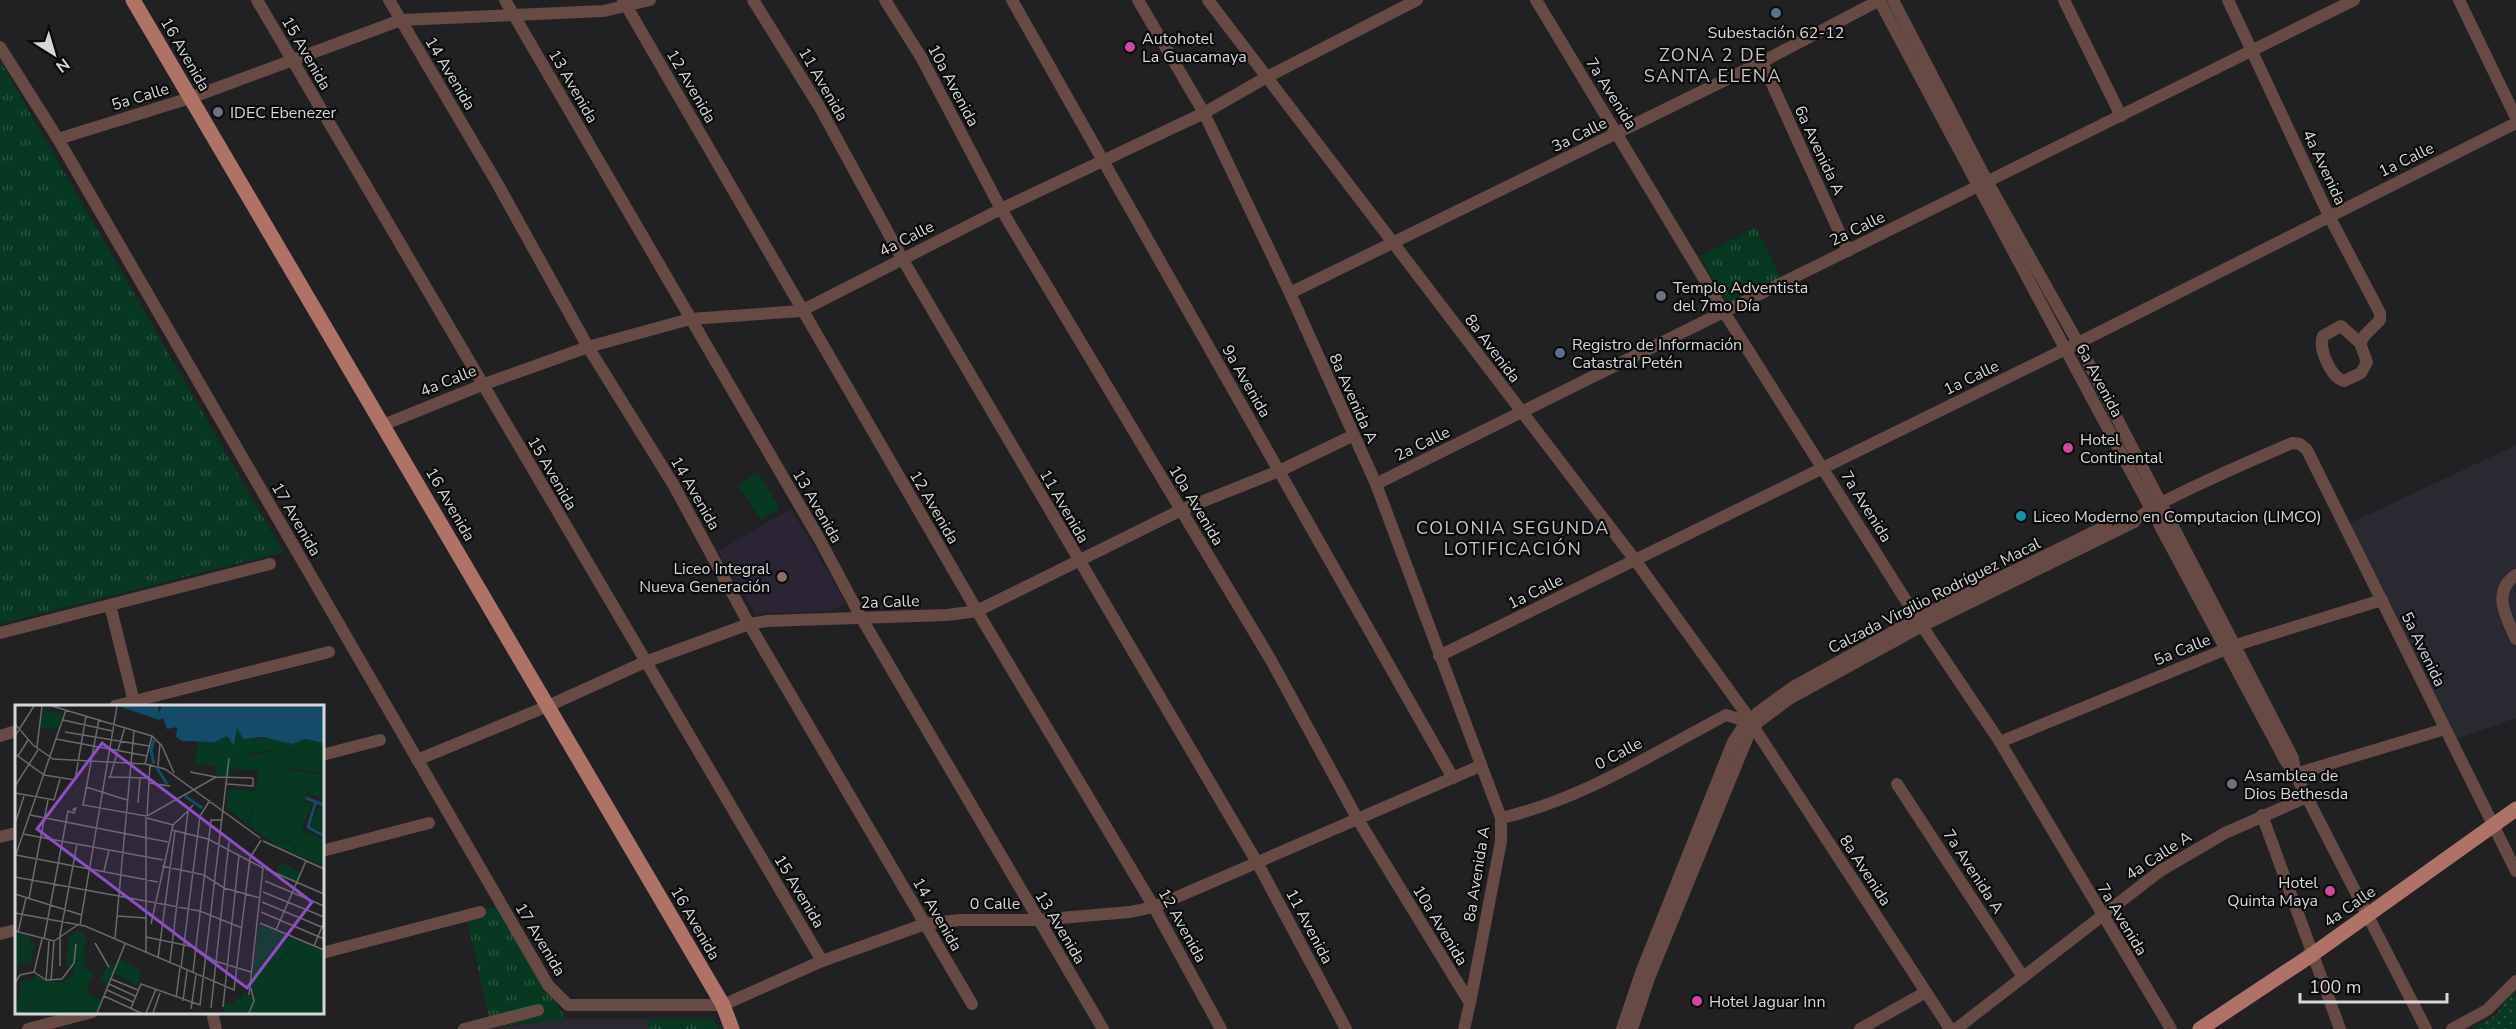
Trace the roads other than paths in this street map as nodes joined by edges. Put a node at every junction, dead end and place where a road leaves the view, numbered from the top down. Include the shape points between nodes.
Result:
1 (133, 0) edge
2 (257, 0) edge
3 (389, 0) edge
4 (505, 0) edge
5 (650, 0) edge
6 (753, 0) edge
7 (885, 0) edge
8 (1012, 0) edge
9 (1138, 0) edge
10 (1208, 0) edge
11 (1417, 0) edge
12 (1536, 0) edge
13 (1879, 0) edge
14 (1893, 0) edge
15 (2064, 0) edge
16 (2228, 0) edge
17 (2354, 0) edge
18 (2458, 0) edge
19 (625, 3) edge
20 (515, 16) junction
21 (401, 20) junction
22 (0, 47) edge
23 (2252, 50) junction
24 (292, 60) junction
25 (1762, 62) junction
26 (1267, 77) junction
27 (190, 98) junction
28 (1204, 113) junction
29 (2121, 116) junction
30 (2516, 118) edge
31 (2516, 123) edge
32 (1618, 133) junction
33 (58, 139) junction
34 (1103, 161) junction
35 (1982, 184) junction
36 (1001, 209) junction
37 (2330, 216) junction
38 (1392, 243) junction
39 (1848, 251) junction
40 (903, 260) junction
41 (1290, 293) junction
42 (801, 310) junction
43 (1724, 312) junction
44 (690, 319) junction
45 (2078, 343) junction
46 (2360, 343) junction
47 (588, 348) junction
48 (2066, 349) junction
49 (482, 385) junction
50 (1521, 412) junction
51 (383, 425) junction
52 (1353, 436) junction
53 (2301, 444) joint
54 (1824, 467) junction
55 (1279, 471) junction
56 (1376, 484) junction
57 (2156, 507) junction
58 (1181, 510) junction
59 (1635, 560) junction
60 (1079, 563) junction
61 (270, 564) dead end
62 (2516, 574) edge
63 (2382, 600) junction
64 (110, 605) junction
65 (977, 611) junction
66 (862, 619) junction
67 (1920, 622) junction
68 (750, 624) junction
69 (0, 633) edge
70 (2516, 639) edge
71 (2230, 647) junction
72 (329, 652) dead end
73 (1439, 656) junction
74 (645, 662) junction
75 (135, 704) edge
76 (548, 706) junction
77 (1751, 723) junction
78 (2445, 729) junction
79 (15, 732) edge
80 (0, 736) edge
81 (380, 740) dead end
82 (2000, 741) junction
83 (324, 754) edge
84 (417, 760) junction
85 (1480, 766) junction
86 (2295, 774) junction
87 (1453, 778) junction
88 (1897, 783) dead end
89 (2307, 797) junction
90 (2516, 809) edge
91 (2262, 815) junction
92 (1357, 818) junction
93 (1501, 818) junction
94 (429, 824) dead end
95 (2494, 826) junction
96 (15, 833) edge
97 (0, 837) edge
98 (324, 850) edge
99 (1258, 864) junction
100 (2516, 871) edge
101 (1154, 907) junction
102 (480, 912) dead end
103 (2368, 914) junction
104 (2101, 915) junction
105 (1037, 920) junction
106 (925, 924) junction
107 (15, 930) edge
108 (0, 934) edge
109 (324, 952) edge
110 (2313, 954) junction
111 (822, 961) junction
112 (2023, 977) junction
113 (2516, 981) edge
114 (1926, 992) junction
115 (1470, 1003) junction
116 (972, 1004) dead end
117 (568, 1005) joint
118 (723, 1005) junction
119 (538, 1010) dead end
120 (84, 1014) edge
121 (212, 1014) edge
122 (28, 1029) edge
123 (216, 1029) edge
124 (464, 1029) edge
125 (732, 1029) edge
126 (1103, 1029) edge
127 (1221, 1029) edge
128 (1346, 1029) edge
129 (1464, 1029) edge
130 (1622, 1029) edge
131 (1632, 1029) edge
132 (1860, 1029) edge
133 (1950, 1029) edge
134 (1956, 1029) edge
135 (2171, 1029) edge
136 (2200, 1029) edge
137 (2340, 1029) edge
138 (2426, 1029) edge
139 (2452, 1029) edge

1 - 27 main road, 16 Avenida
2 - 24 street, 15 Avenida
3 - 21 street, 14 Avenida
4 - 20 street, 13 Avenida
5 - 19 street, 5a Calle
6 - 40 street, 11 Avenida via 819,106
7 - 36 street, 10a Avenida via 921,57
8 - 34 street, 9a Avenida
9 - 28 street, 8a Avenida A
10 - 26 street, 8a Avenida
11 - 26 street, 4a Calle
12 - 32 street, 7a Avenida
13 - 25 street, 3a Calle
13 - 35 street, 6a Avenida
14 - 35 street, 6a Avenida
15 - 29 street
16 - 23 street, 4a Avenida
17 - 23 street, 2a Calle
18 - 30 street
19 - 20 street, 5a Calle via 603,10
19 - 42 street, 12 Avenida
20 - 21 street, 5a Calle
20 - 44 street, 13 Avenida
21 - 24 street, 5a Calle
21 - 47 street, 14 Avenida
22 - 33 street, 17 Avenida
23 - 29 street, 2a Calle
23 - 37 street, 4a Avenida
24 - 27 street, 5a Calle
24 - 49 street, 15 Avenida
25 - 32 street, 3a Calle
25 - 39 street, 6a Avenida A
26 - 28 street, 4a Calle
26 - 38 street, 8a Avenida
27 - 33 street, 5a Calle
27 - 51 main road, 16 Avenida
28 - 34 street, 4a Calle
28 - 41 street, 8a Avenida A
29 - 35 street, 2a Calle
31 - 37 street, 1a Calle
32 - 38 street, 3a Calle
32 - 43 street, 7a Avenida
33 - 84 street, 17 Avenida
34 - 36 street, 4a Calle
34 - 55 street, 9a Avenida
35 - 39 street, 2a Calle
35 - 45 street, 6a Avenida
35 - 48 street, 6a Avenida
36 - 40 street, 4a Calle
36 - 58 street, 10a Avenida
37 - 45 street, 1a Calle
37 - 46 street, 4a Avenida via 2381,317
38 - 41 street, 3a Calle
38 - 50 street, 8a Avenida
39 - 43 street, 2a Calle
40 - 42 street, 4a Calle
40 - 60 street, 11 Avenida
41 - 52 street, 8a Avenida A
42 - 44 street, 4a Calle
42 - 65 street, 12 Avenida
43 - 50 street, 2a Calle
43 - 54 street, 7a Avenida
44 - 47 street, 4a Calle
44 - 66 street, 13 Avenida
45 - 48 street, 1a Calle
45 - 57 street, 6a Avenida
46 - 46 street via 2367,362 2365,369 2340,380 2321,347 2323,336 2341,326
47 - 49 street, 4a Calle
47 - 68 street, 14 Avenida via 673,484
48 - 54 street, 1a Calle
48 - 57 street, 6a Avenida
49 - 51 street, 4a Calle
49 - 74 street, 15 Avenida
50 - 56 street, 2a Calle
50 - 59 street, 8a Avenida
51 - 76 main road, 16 Avenida
52 - 55 street, 2a Calle
52 - 56 street, 8a Avenida A
53 - 57 street, Calzada Virgilio Rodríguez Macal via 2292,443
53 - 63 street, 5a Avenida
54 - 59 street, 1a Calle
54 - 67 street, 7a Avenida
55 - 58 street, 2a Calle
55 - 87 street, 9a Avenida
56 - 73 street, 8a Avenida A
57 - 67 street, Calzada Virgilio Rodríguez Macal via 2137,516 2131,514
57 - 71 street, 6a Avenida
58 - 60 street, 2a Calle
58 - 92 street, 10a Avenida via 1272,662
59 - 73 street, 1a Calle
59 - 77 street, 8a Avenida
60 - 65 street, 2a Calle
60 - 99 street, 11 Avenida
61 - 64 street
62 - 70 street via 2507,581 2501,601
63 - 71 street, 5a Calle
63 - 78 street, 5a Avenida
64 - 69 street
64 - 75 street
65 - 66 street, 2a Calle
65 - 101 street, 12 Avenida
66 - 68 street, 2a Calle
66 - 105 street, 13 Avenida
67 - 77 street, Calzada Virgilio Rodríguez Macal via 1778,696
67 - 82 street, 7a Avenida
68 - 74 street, 2a Calle
68 - 106 street, 14 Avenida
71 - 82 street, 5a Calle
71 - 86 street, 6a Avenida
72 - 75 street
73 - 85 street, 8a Avenida A
74 - 76 street, 2a Calle
74 - 111 street, 15 Avenida
76 - 84 street, 2a Calle
76 - 118 main road, 16 Avenida
77 - 93 street, 0 Calle via 1726,715 1582,790 1528,812
77 - 114 street, 8a Avenida
77 - 130 street, Calzada Virgilio Rodríguez Macal via 1733,742 1641,970
77 - 131 street, Calzada Virgilio Rodríguez Macal
78 - 86 street
78 - 95 street, 5a Avenida
79 - 80 street
81 - 83 street
82 - 104 street, 7a Avenida
84 - 117 street, 17 Avenida via 548,985
85 - 87 street, 0 Calle
85 - 93 street, 8a Avenida A
86 - 89 street, 6a Avenida
87 - 92 street, 0 Calle
88 - 112 street, 7a Avenida A
89 - 91 street, 4a Calle A
89 - 103 street, 6a Avenida
90 - 95 main road, 4a Calle
91 - 104 street, 4a Calle A via 2192,850
91 - 110 street
92 - 99 street, 0 Calle
92 - 115 street, 10a Avenida
93 - 115 street, 8a Avenida A via 1501,841
94 - 98 street
95 - 100 street, 5a Avenida
95 - 103 main road, 4a Calle
96 - 97 street
99 - 101 street, 0 Calle
99 - 128 street, 11 Avenida
101 - 105 street, 0 Calle
101 - 127 street, 12 Avenida
102 - 109 street
103 - 110 main road, 4a Calle
103 - 138 street, 6a Avenida
104 - 112 street, 4a Calle A
104 - 135 street, 7a Avenida
105 - 106 street, 0 Calle
105 - 126 street, 13 Avenida
106 - 111 street, 0 Calle
106 - 116 street, 14 Avenida
107 - 108 street
110 - 136 main road, 4a Calle
110 - 137 street
111 - 118 street, 0 Calle
112 - 134 street, 4a Calle A
113 - 139 street via 2487,1010
114 - 132 street
114 - 133 street, 8a Avenida
115 - 129 street
117 - 118 street, 0 Calle
118 - 125 main road, 16 Avenida
119 - 124 street
120 - 122 street
121 - 123 street

